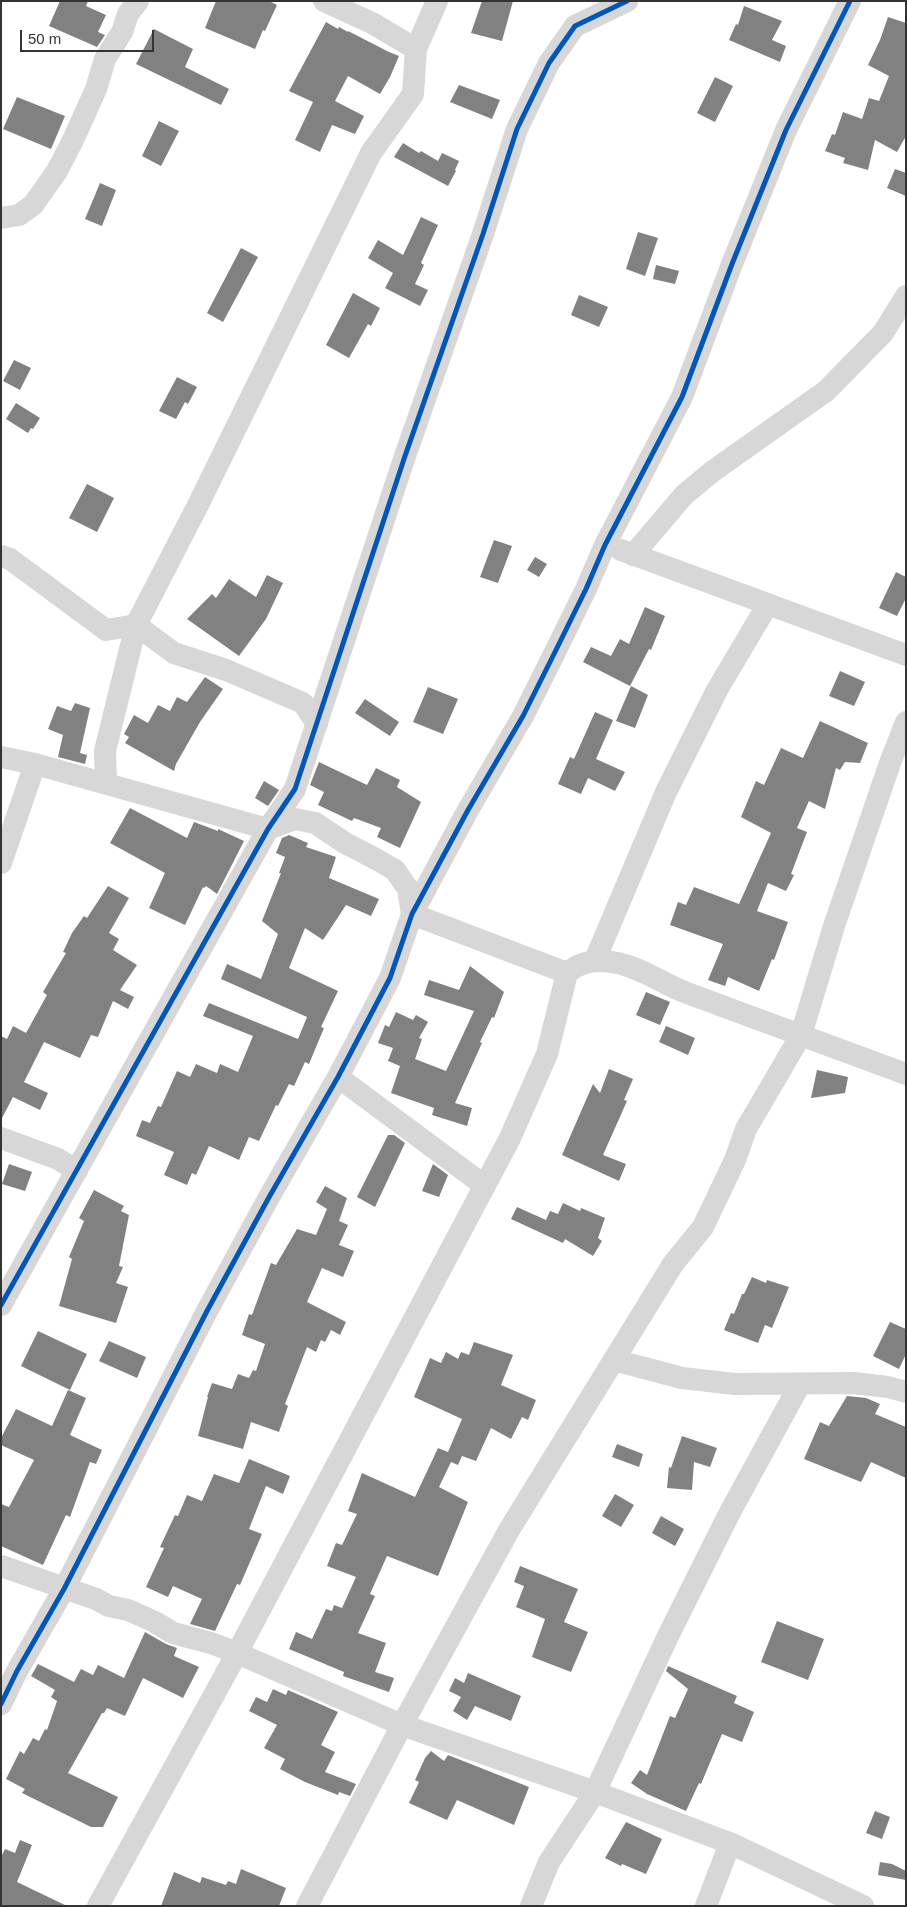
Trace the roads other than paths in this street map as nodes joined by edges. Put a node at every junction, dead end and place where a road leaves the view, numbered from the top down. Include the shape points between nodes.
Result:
1 (138, 1) edge
2 (324, 1) edge
3 (438, 1) edge
4 (627, 1) edge
5 (850, 1) edge
6 (416, 49) junction
7 (1, 218) edge
8 (906, 296) edge
9 (606, 545) junction
10 (633, 555) junction
11 (1, 556) edge
12 (768, 604) junction
13 (136, 625) junction
14 (906, 656) edge
15 (906, 722) edge
16 (317, 724) junction
17 (1, 757) edge
18 (35, 764) junction
19 (106, 784) junction
20 (268, 829) junction
21 (1, 863) edge
22 (412, 914) junction
23 (595, 960) junction
24 (567, 973) junction
25 (801, 1035) junction
26 (906, 1074) edge
27 (338, 1077) junction
28 (1, 1138) edge
29 (77, 1171) junction
30 (485, 1186) junction
31 (1, 1305) edge
32 (614, 1360) junction
33 (800, 1384) junction
34 (906, 1392) edge
35 (1, 1566) edge
36 (64, 1589) junction
37 (237, 1653) junction
38 (1, 1704) edge
39 (402, 1725) junction
40 (595, 1792) junction
41 (732, 1844) junction
42 (98, 1906) edge
43 (307, 1906) edge
44 (531, 1906) edge
45 (706, 1906) edge
46 (862, 1906) edge

1 - 7 street via 105,60 96,89 57,171 33,205 19,215
2 - 6 street via 372,23
3 - 6 street
4 - 16 street via 575,26 549,63 517,128
5 - 9 street via 786,130 682,397
6 - 13 street via 413,94 371,152
8 - 10 street via 883,333 826,391 684,495
9 - 10 street
9 - 22 street via 523,716
10 - 12 street
11 - 13 street via 10,559 106,630
12 - 14 street
12 - 23 street via 717,690 666,792
13 - 16 street via 174,653 226,670 303,703
13 - 19 street via 104,751
15 - 25 street via 834,926
16 - 20 street via 295,789
17 - 18 street
18 - 19 street
18 - 21 street
19 - 20 street
20 - 22 street via 295,819 315,823 395,870 408,889
20 - 29 street
22 - 24 street
22 - 27 street via 390,978
23 - 24 street via 575,965
23 - 25 street via 616,962 644,971 681,990
24 - 30 street via 547,1054
25 - 26 street
25 - 32 street via 746,1129 703,1227 673,1264
27 - 30 street
27 - 36 street via 207,1311
28 - 29 street via 58,1159
29 - 31 street
30 - 37 street
32 - 33 street via 682,1378 735,1384
32 - 39 street via 510,1530
33 - 34 street via 853,1383
33 - 40 street via 712,1548
35 - 36 street
36 - 37 street via 128,1610 173,1633
36 - 38 street
37 - 39 street
37 - 42 street
39 - 40 street
39 - 43 street
40 - 41 street
40 - 44 street via 549,1862
41 - 45 street via 726,1851
41 - 46 street

